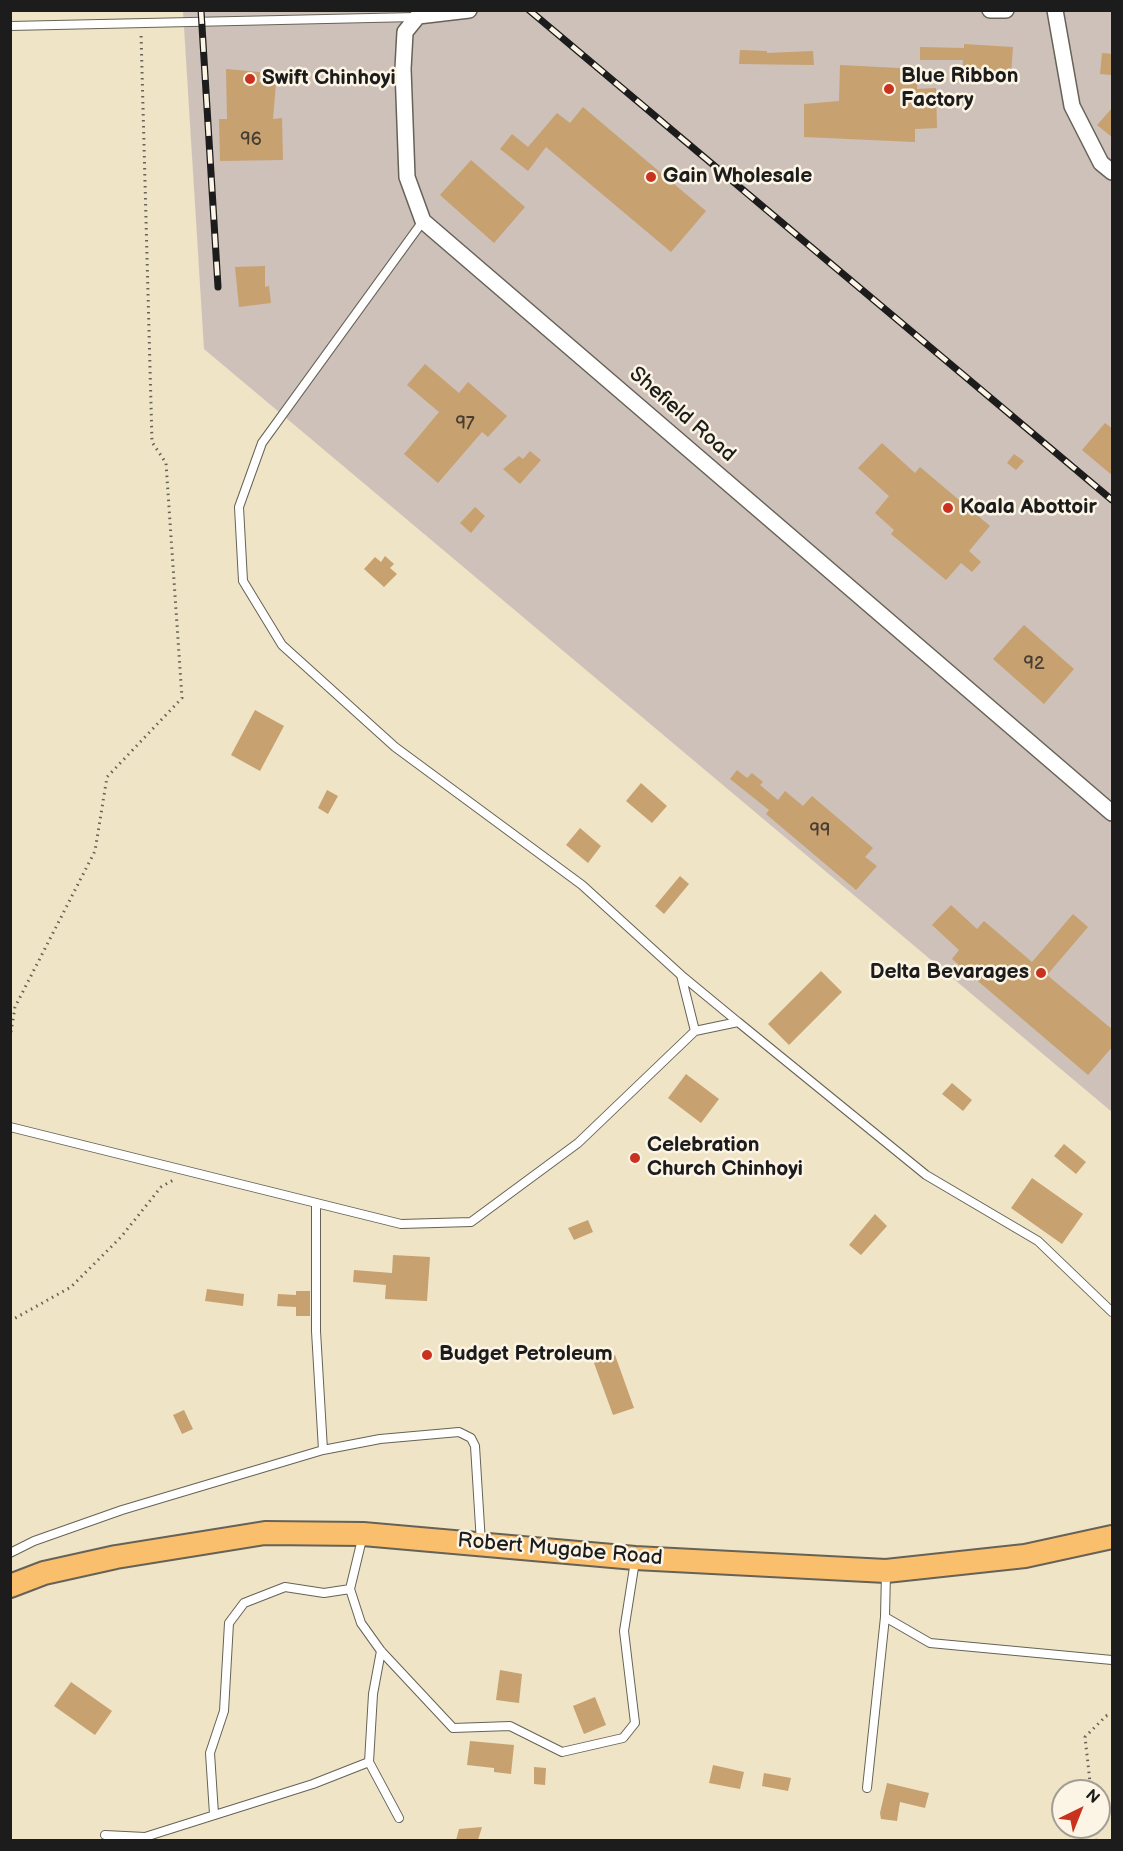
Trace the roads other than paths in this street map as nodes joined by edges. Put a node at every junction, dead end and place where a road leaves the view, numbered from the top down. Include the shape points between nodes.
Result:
1 (469, 10) edge
2 (990, 10) edge
3 (1006, 10) edge
4 (1055, 10) edge
5 (418, 16) junction
6 (10, 26) edge
7 (1113, 172) edge
8 (423, 221) junction
9 (1113, 813) edge
10 (681, 975) junction
11 (738, 1022) junction
12 (695, 1031) junction
13 (10, 1127) edge
14 (316, 1203) junction
15 (1113, 1312) edge
16 (323, 1450) junction
17 (363, 1534) junction
18 (1113, 1537) edge
19 (481, 1543) junction
20 (10, 1553) edge
21 (635, 1558) junction
22 (886, 1571) junction
23 (10, 1586) edge
24 (351, 1589) junction
25 (885, 1617) junction
26 (381, 1651) junction
27 (1113, 1660) edge
28 (369, 1762) junction
29 (867, 1788) dead end
30 (214, 1814) junction
31 (399, 1818) dead end
32 (105, 1835) dead end

1 - 5 street
2 - 3 street
4 - 7 street via 1072,106 1101,163
5 - 6 lane
5 - 8 street, Shefield Road via 405,32 403,69 407,177
8 - 9 street, Shefield Road
8 - 10 lane via 262,443 239,507 243,581 282,645 377,731 582,885
10 - 11 lane
10 - 12 lane
11 - 12 lane
11 - 15 lane via 926,1175 1038,1241
12 - 14 lane via 578,1143 471,1222 400,1224
13 - 14 lane
14 - 16 lane via 316,1331
16 - 19 lane via 380,1439 459,1432 471,1438 475,1446
16 - 20 lane via 122,1510
17 - 19 main road, Robert Mugabe Road
17 - 23 main road, Robert Mugabe Road via 266,1533 116,1557 44,1573
17 - 24 lane
18 - 22 main road, Robert Mugabe Road via 1025,1556
19 - 21 main road, Robert Mugabe Road
21 - 22 main road, Robert Mugabe Road
21 - 26 lane via 624,1630 635,1723 623,1738 562,1752 510,1726 453,1728
22 - 25 lane
24 - 26 lane via 361,1623
24 - 30 lane via 324,1593 285,1587 244,1603 229,1623 224,1711 210,1753
25 - 27 lane via 930,1643
25 - 29 lane
26 - 28 lane via 373,1694
28 - 30 lane via 313,1784
28 - 31 lane
30 - 32 lane via 145,1837

